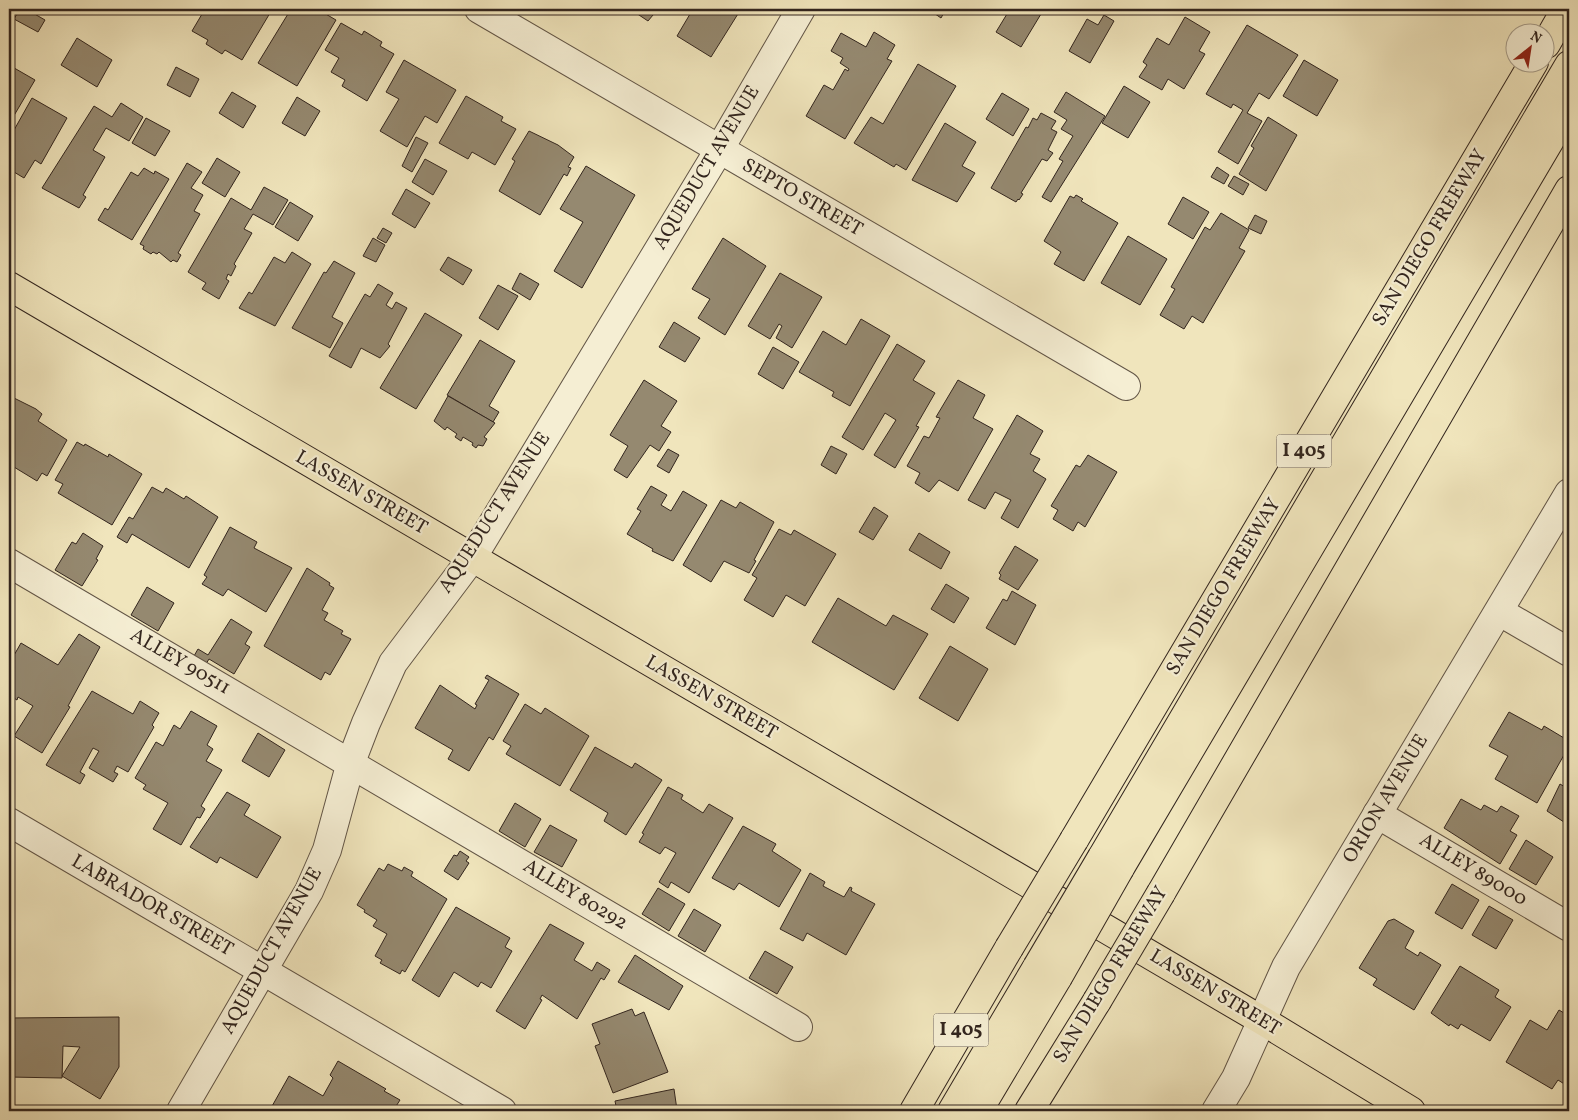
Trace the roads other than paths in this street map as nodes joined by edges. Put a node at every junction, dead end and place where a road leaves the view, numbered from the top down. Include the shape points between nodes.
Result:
1 (478, 9) edge
2 (801, 9) edge
3 (1566, 9) edge
4 (1556, 26) edge
5 (1569, 65) edge
6 (1528, 72) edge
7 (1569, 108) edge
8 (719, 150) junction
9 (1569, 190) edge
10 (9, 286) edge
11 (1126, 386) dead end
12 (1569, 493) edge
13 (472, 558) junction
14 (9, 563) edge
15 (1500, 612) junction
16 (1569, 652) edge
17 (351, 762) junction
18 (1377, 814) junction
19 (9, 822) edge
20 (1111, 863) junction
21 (1569, 927) edge
22 (263, 972) junction
23 (1048, 972) junction
24 (1263, 1021) junction
25 (798, 1027) dead end
26 (181, 1111) edge
27 (502, 1111) edge
28 (914, 1111) edge
29 (952, 1111) edge
30 (978, 1111) edge
31 (1029, 1111) edge
32 (1216, 1111) edge
33 (1411, 1111) edge

1 - 8 street, SEPTO STREET
2 - 8 street, AQUEDUCT AVENUE
3 - 4 main road
5 - 20 main road
6 - 28 main road, SAN DIEGO FREEWAY / I 405, bridge
7 - 20 main road
8 - 11 street, SEPTO STREET
8 - 13 street, AQUEDUCT AVENUE
9 - 31 main road, SAN DIEGO FREEWAY, bridge via 1161,892
10 - 13 main road, LASSEN STREET
12 - 15 street, ORION AVENUE
13 - 17 street, AQUEDUCT AVENUE via 393,663
13 - 24 main road, LASSEN STREET
14 - 17 street, ALLEY 90511
15 - 16 street
15 - 18 street, ORION AVENUE
17 - 22 street, AQUEDUCT AVENUE via 327,850 309,891
17 - 25 street, ALLEY 80292
18 - 21 street, ALLEY 89000
18 - 24 street, ORION AVENUE via 1286,967
19 - 22 street, LABRADOR STREET
20 - 23 main road, bridge
22 - 26 street, AQUEDUCT AVENUE
22 - 27 street, LABRADOR STREET
23 - 29 main road
23 - 30 main road
24 - 32 street, ORION AVENUE
24 - 33 main road, LASSEN STREET

